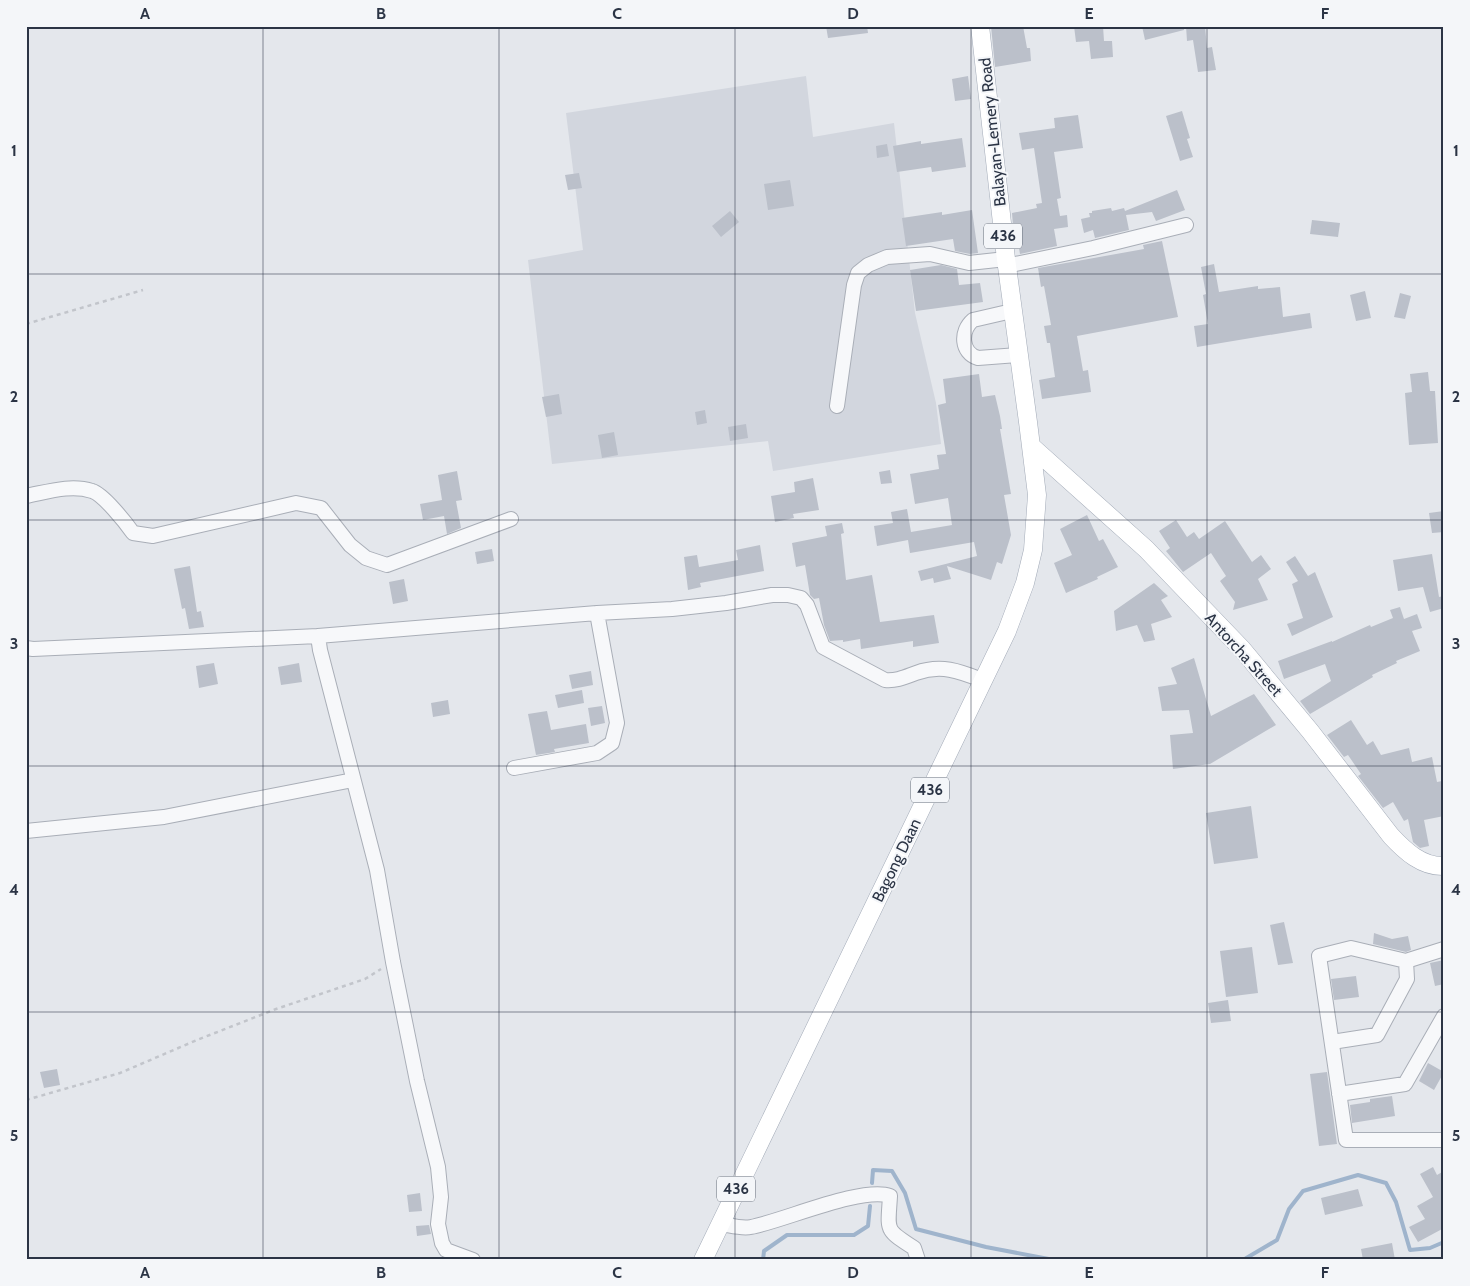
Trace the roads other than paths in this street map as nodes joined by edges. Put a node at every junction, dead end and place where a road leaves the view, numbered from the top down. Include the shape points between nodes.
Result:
1 (980, 26) edge
2 (1186, 225) dead end
3 (1006, 262) junction
4 (1012, 311) junction
5 (1018, 355) junction
6 (838, 406) dead end
7 (1031, 446) junction
8 (26, 496) edge
9 (511, 519) dead end
10 (597, 613) junction
11 (318, 636) junction
12 (26, 648) edge
13 (982, 680) junction
14 (514, 768) dead end
15 (353, 780) junction
16 (26, 831) edge
17 (1443, 869) edge
18 (1444, 950) edge
19 (1406, 961) junction
20 (1444, 1016) edge
21 (1332, 1042) junction
22 (1339, 1094) junction
23 (1444, 1140) edge
24 (720, 1224) junction
25 (473, 1260) edge
26 (702, 1260) edge
27 (918, 1260) edge

1 - 3 main road, Balayan-Lemery Road / 436
2 - 3 street via 1093,248
3 - 4 main road, Balayan-Lemery Road / 436
3 - 6 street via 968,263 930,254 911,255 887,257 858,273
4 - 5 main road, Balayan-Lemery Road / 436
4 - 5 street via 973,320 964,331 964,344 971,356 978,358
5 - 7 main road, Balayan-Lemery Road / 436
7 - 13 main road, Bagong Daan / 436 via 1036,495 1033,550 1010,623
7 - 17 main road, Antorcha Street via 1146,549 1242,649 1404,850
8 - 9 street via 73,488 94,491 133,533 153,536 296,503 321,508 350,545 366,558 387,565
10 - 11 street
10 - 13 street via 672,609 788,595 801,598 808,605 822,647 885,680 894,681 946,668
10 - 14 street via 617,723 612,743 597,753
11 - 12 street
11 - 15 street
13 - 24 main road, Bagong Daan / 436
15 - 16 street via 164,817
15 - 25 street via 377,870 393,962 438,1167 441,1197 438,1224 442,1243 446,1250
18 - 19 street
19 - 21 street via 1407,979 1377,1035
19 - 21 street via 1350,948 1319,956
20 - 22 street via 1405,1084
21 - 22 street
22 - 23 street via 1346,1140
24 - 26 main road, Bagong Daan / 436
24 - 27 street via 749,1228 881,1193 890,1196 888,1225 892,1234 914,1248

